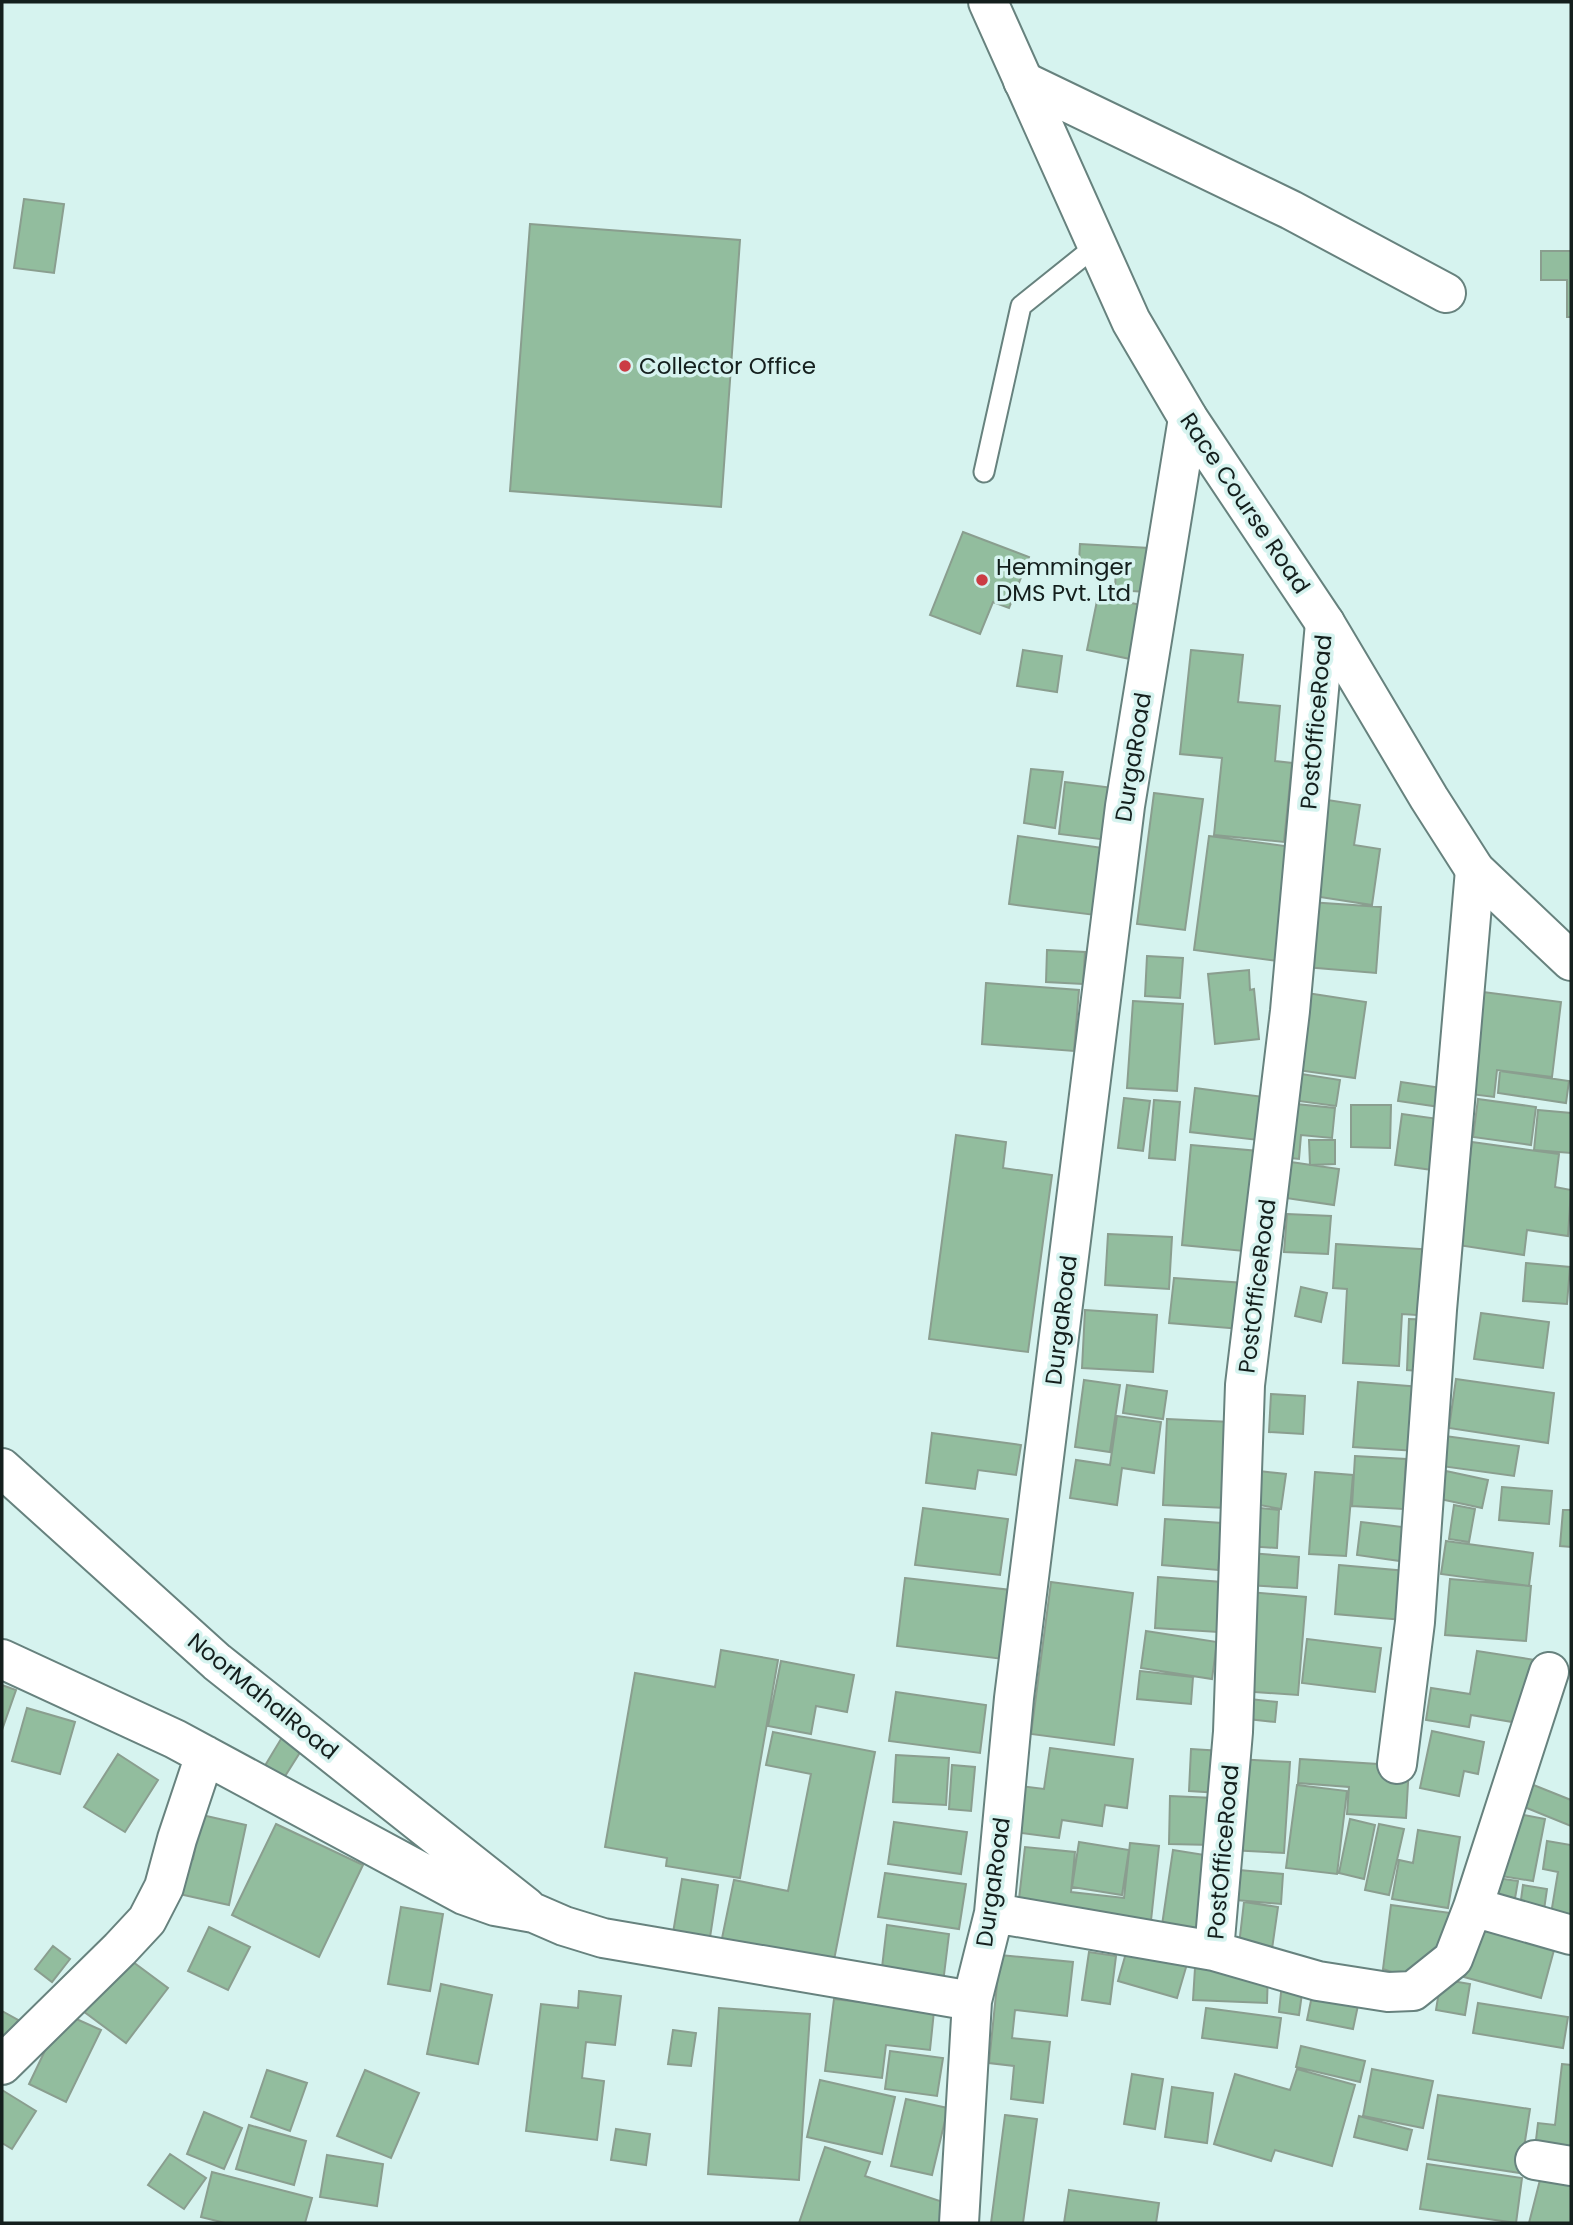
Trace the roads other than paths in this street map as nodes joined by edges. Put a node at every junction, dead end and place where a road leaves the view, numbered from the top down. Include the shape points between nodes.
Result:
1 (988, 2) edge
2 (1023, 80) junction
3 (1097, 245) junction
4 (1447, 293) dead end
5 (1188, 418) junction
6 (984, 472) dead end
7 (1325, 623) junction
8 (1475, 870) junction
9 (1571, 961) edge
10 (2, 1468) edge
11 (2, 1660) edge
12 (1549, 1672) dead end
13 (205, 1755) junction
14 (1397, 1764) dead end
15 (1473, 1907) junction
16 (534, 1913) junction
17 (994, 1913) junction
18 (1571, 1935) edge
19 (1214, 1951) junction
20 (972, 2001) junction
21 (2, 2064) edge
22 (959, 2223) edge

1 - 2 street, Race Course Road
2 - 3 street, Race Course Road
2 - 4 street via 1291,210
3 - 5 street, Race Course Road via 1131,321
3 - 6 lane via 1021,306
5 - 7 street, Race Course Road
5 - 17 street, DurgaRoad via 1125,806 1014,1698
7 - 8 street, Race Course Road
7 - 19 street, PostOfficeRoad via 1290,1011 1245,1385 1233,1732
8 - 9 street, Race Course Road
8 - 14 street via 1415,1622
10 - 16 street, NoorMahalRoad via 217,1662
11 - 13 street
12 - 15 street
13 - 16 street via 464,1895
13 - 21 street via 164,1887 147,1920
15 - 18 street
15 - 19 street via 1453,1959 1413,1991 1388,1992 1318,1981
16 - 20 street via 603,1938
17 - 19 street
17 - 20 street, DurgaRoad
20 - 22 street, DurgaRoad

